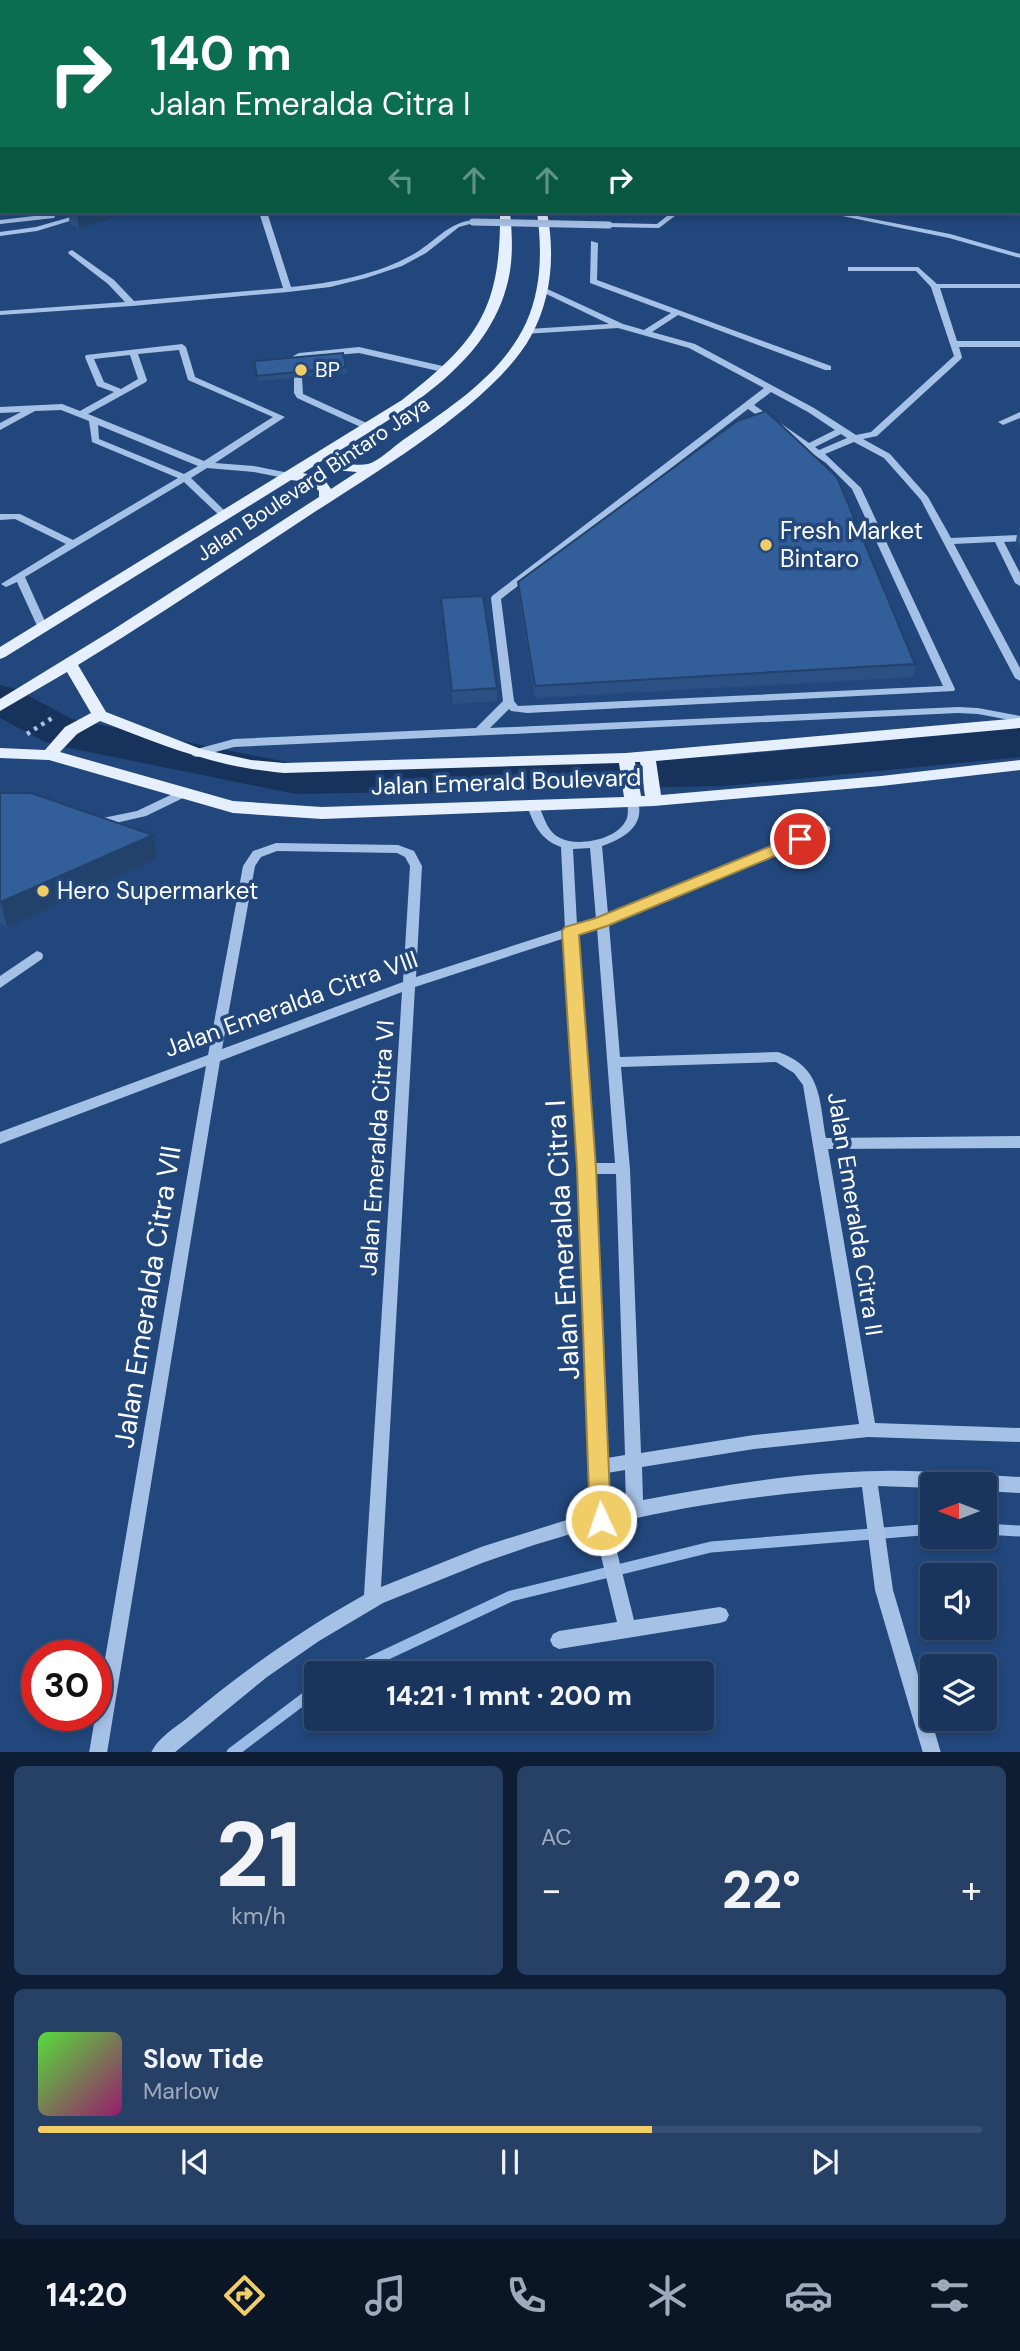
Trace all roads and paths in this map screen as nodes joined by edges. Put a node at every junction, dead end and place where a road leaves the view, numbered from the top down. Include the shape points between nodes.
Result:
1 (78, 214) edge
2 (264, 214) edge
3 (505, 214) edge
4 (542, 214) edge
5 (674, 214) edge
6 (837, 214) edge
7 (52, 217) edge
8 (0, 222) edge
9 (0, 234) edge
10 (594, 243) dead end
11 (72, 252) dead end
12 (1020, 256) edge
13 (851, 269) dead end
14 (935, 286) junction
15 (1020, 286) edge
16 (543, 289) junction
17 (288, 290) junction
18 (132, 304) junction
19 (678, 312) junction
20 (0, 313) edge
21 (620, 326) junction
22 (528, 332) junction
23 (647, 332) junction
24 (954, 344) junction
25 (1020, 344) edge
26 (133, 352) junction
27 (296, 363) edge
28 (828, 368) dead end
29 (447, 370) junction
30 (298, 378) edge
31 (774, 390) junction
32 (122, 392) junction
33 (37, 406) junction
34 (751, 407) junction
35 (0, 410) edge
36 (82, 414) junction
37 (1020, 415) edge
38 (93, 418) junction
39 (1003, 422) dead end
40 (0, 427) edge
41 (368, 427) junction
42 (842, 430) junction
43 (854, 439) junction
44 (813, 450) junction
45 (329, 451) junction
46 (205, 465) junction
47 (373, 468) junction
48 (289, 476) junction
49 (185, 478) junction
50 (327, 498) junction
51 (225, 516) junction
52 (0, 517) edge
53 (1020, 538) edge
54 (998, 539) junction
55 (947, 541) junction
56 (74, 544) junction
57 (19, 576) junction
58 (1020, 583) edge
59 (6, 584) dead end
60 (43, 628) junction
61 (2, 653) edge
62 (70, 665) junction
63 (1020, 678) edge
64 (947, 689) junction
65 (929, 690) junction
66 (509, 702) junction
67 (0, 706) edge
68 (527, 710) junction
69 (958, 710) junction
70 (63, 711) dead end
71 (936, 711) junction
72 (94, 718) junction
73 (1020, 721) edge
74 (527, 731) junction
75 (478, 733) junction
76 (24, 736) dead end
77 (52, 751) junction
78 (0, 753) edge
79 (197, 753) junction
80 (647, 762) junction
81 (627, 764) junction
82 (1020, 765) edge
83 (181, 794) junction
84 (632, 797) junction
85 (653, 797) junction
86 (533, 805) junction
87 (83, 818) edge
88 (825, 829) dead end
89 (596, 844) junction
90 (567, 845) junction
91 (257, 854) joint
92 (601, 922) junction
93 (571, 931) junction
94 (37, 956) dead end
95 (0, 983) edge
96 (410, 984) junction
97 (214, 1056) junction
98 (615, 1062) junction
99 (1, 1141) edge
100 (1020, 1142) edge
101 (822, 1144) junction
102 (587, 1168) junction
103 (623, 1169) junction
104 (867, 1430) junction
105 (1020, 1435) edge
106 (632, 1460) junction
107 (597, 1467) junction
108 (869, 1479) junction
109 (1020, 1485) edge
110 (872, 1504) joint
111 (635, 1511) junction
112 (601, 1520) junction
113 (372, 1600) junction
114 (720, 1615) dead end
115 (628, 1630) junction
116 (559, 1640) dead end
117 (99, 1752) edge
118 (160, 1752) edge
119 (932, 1752) edge

1 - 7 street
2 - 17 street
3 - 29 main road, Jalan Boulevard Bintaro Jaya via 506,271 491,316
4 - 16 main road, Jalan Boulevard Bintaro Jaya
5 - 17 street, bridge via 659,226 458,223 427,249 384,271
6 - 12 street via 950,236
7 - 8 street
7 - 9 street
10 - 19 street via 593,281
11 - 18 street
13 - 14 street via 918,270
14 - 15 street
14 - 24 street
16 - 21 street
16 - 22 main road, Jalan Boulevard Bintaro Jaya
17 - 18 street
18 - 20 street
19 - 23 street
19 - 28 street
21 - 22 street
21 - 23 street
22 - 47 main road, Jalan Boulevard Bintaro Jaya via 481,387
23 - 31 street via 692,346
24 - 25 street
24 - 43 street via 958,357 874,434
26 - 32 street via 143,380
26 - 32 street via 89,357 100,384
26 - 46 street via 181,347 191,378 280,417
27 - 29 street via 299,356 359,350
29 - 41 main road, Jalan Boulevard Bintaro Jaya
30 - 41 street via 298,393 303,397
31 - 34 street
31 - 42 street
32 - 36 street
33 - 35 street
33 - 36 street
33 - 40 street
34 - 44 street
34 - 66 street via 496,598
36 - 38 street
37 - 39 street
38 - 46 street
38 - 49 street via 95,440
41 - 45 main road, Jalan Boulevard Bintaro Jaya
42 - 43 street
42 - 44 street
43 - 44 street
43 - 55 street via 887,456 925,499
44 - 64 street via 856,488 951,687
45 - 47 main road via 330,461 339,467
45 - 48 main road, Jalan Boulevard Bintaro Jaya
46 - 48 street
46 - 49 street
47 - 50 main road, Jalan Boulevard Bintaro Jaya
48 - 50 main road via 320,481
48 - 51 main road, Jalan Boulevard Bintaro Jaya
49 - 51 street
49 - 56 street
50 - 62 main road, Jalan Boulevard Bintaro Jaya
51 - 60 main road, Jalan Boulevard Bintaro Jaya
52 - 56 street via 17,516
53 - 54 street
54 - 55 street
54 - 58 street
55 - 63 street
56 - 57 street
57 - 59 street
57 - 60 street
60 - 61 main road, Jalan Boulevard Bintaro Jaya
62 - 67 main road, Jalan Boulevard Bintaro Jaya
62 - 72 main road
64 - 65 street
64 - 69 street
65 - 68 street
65 - 71 street
66 - 68 street via 515,709
66 - 75 street
68 - 74 street
69 - 71 street
69 - 73 street
70 - 76 path
71 - 74 street
72 - 77 main road via 61,737
72 - 79 main road, Jalan Emerald Boulevard
73 - 80 main road, Jalan Emerald Boulevard
74 - 75 street
75 - 79 street via 234,743
77 - 78 main road, Jalan Emerald Boulevard
77 - 83 main road, Jalan Emerald Boulevard
79 - 81 main road, Jalan Emerald Boulevard via 284,768
80 - 81 main road, Jalan Emerald Boulevard
80 - 85 main road
81 - 84 main road
82 - 85 main road, Jalan Emerald Boulevard via 881,781
83 - 86 main road, Jalan Emerald Boulevard via 233,807 284,812
83 - 87 street via 155,810 124,820 94,823
84 - 85 main road, Jalan Emerald Boulevard
84 - 86 main road, Jalan Emerald Boulevard
84 - 89 street via 630,826
86 - 90 street via 545,832
88 - 92 street
89 - 90 street
89 - 92 street
90 - 93 street, Jalan Emeralda Citra I
91 - 96 street, Jalan Emeralda Citra VI via 276,847 398,849 410,854 416,866
91 - 97 street, Jalan Emeralda Citra VII via 249,866
92 - 93 street, Jalan Emeralda Citra VIII
92 - 98 street
93 - 96 street, Jalan Emeralda Citra VIII
93 - 102 street, Jalan Emeralda Citra I
94 - 95 street
96 - 97 street, Jalan Emeralda Citra VIII
96 - 113 street, Jalan Emeralda Citra VI
97 - 99 street, Jalan Emeralda Citra VIII
97 - 117 street, Jalan Emeralda Citra VII
98 - 101 street, Jalan Emeralda Citra II via 778,1057 799,1069 810,1084
98 - 103 street
100 - 101 street
101 - 104 street, Jalan Emeralda Citra II
102 - 103 street
102 - 107 street, Jalan Emeralda Citra I
103 - 106 street
104 - 105 street
104 - 106 street
106 - 107 street
106 - 111 street
107 - 112 street, Jalan Emeralda Citra I
108 - 109 street
108 - 110 street
108 - 111 street via 755,1488
110 - 119 street via 884,1590
111 - 112 street
112 - 113 street via 491,1549
112 - 115 street, Jalan Emeralda Citra I
113 - 118 street via 286,1650 221,1698
114 - 115 street
115 - 116 street

